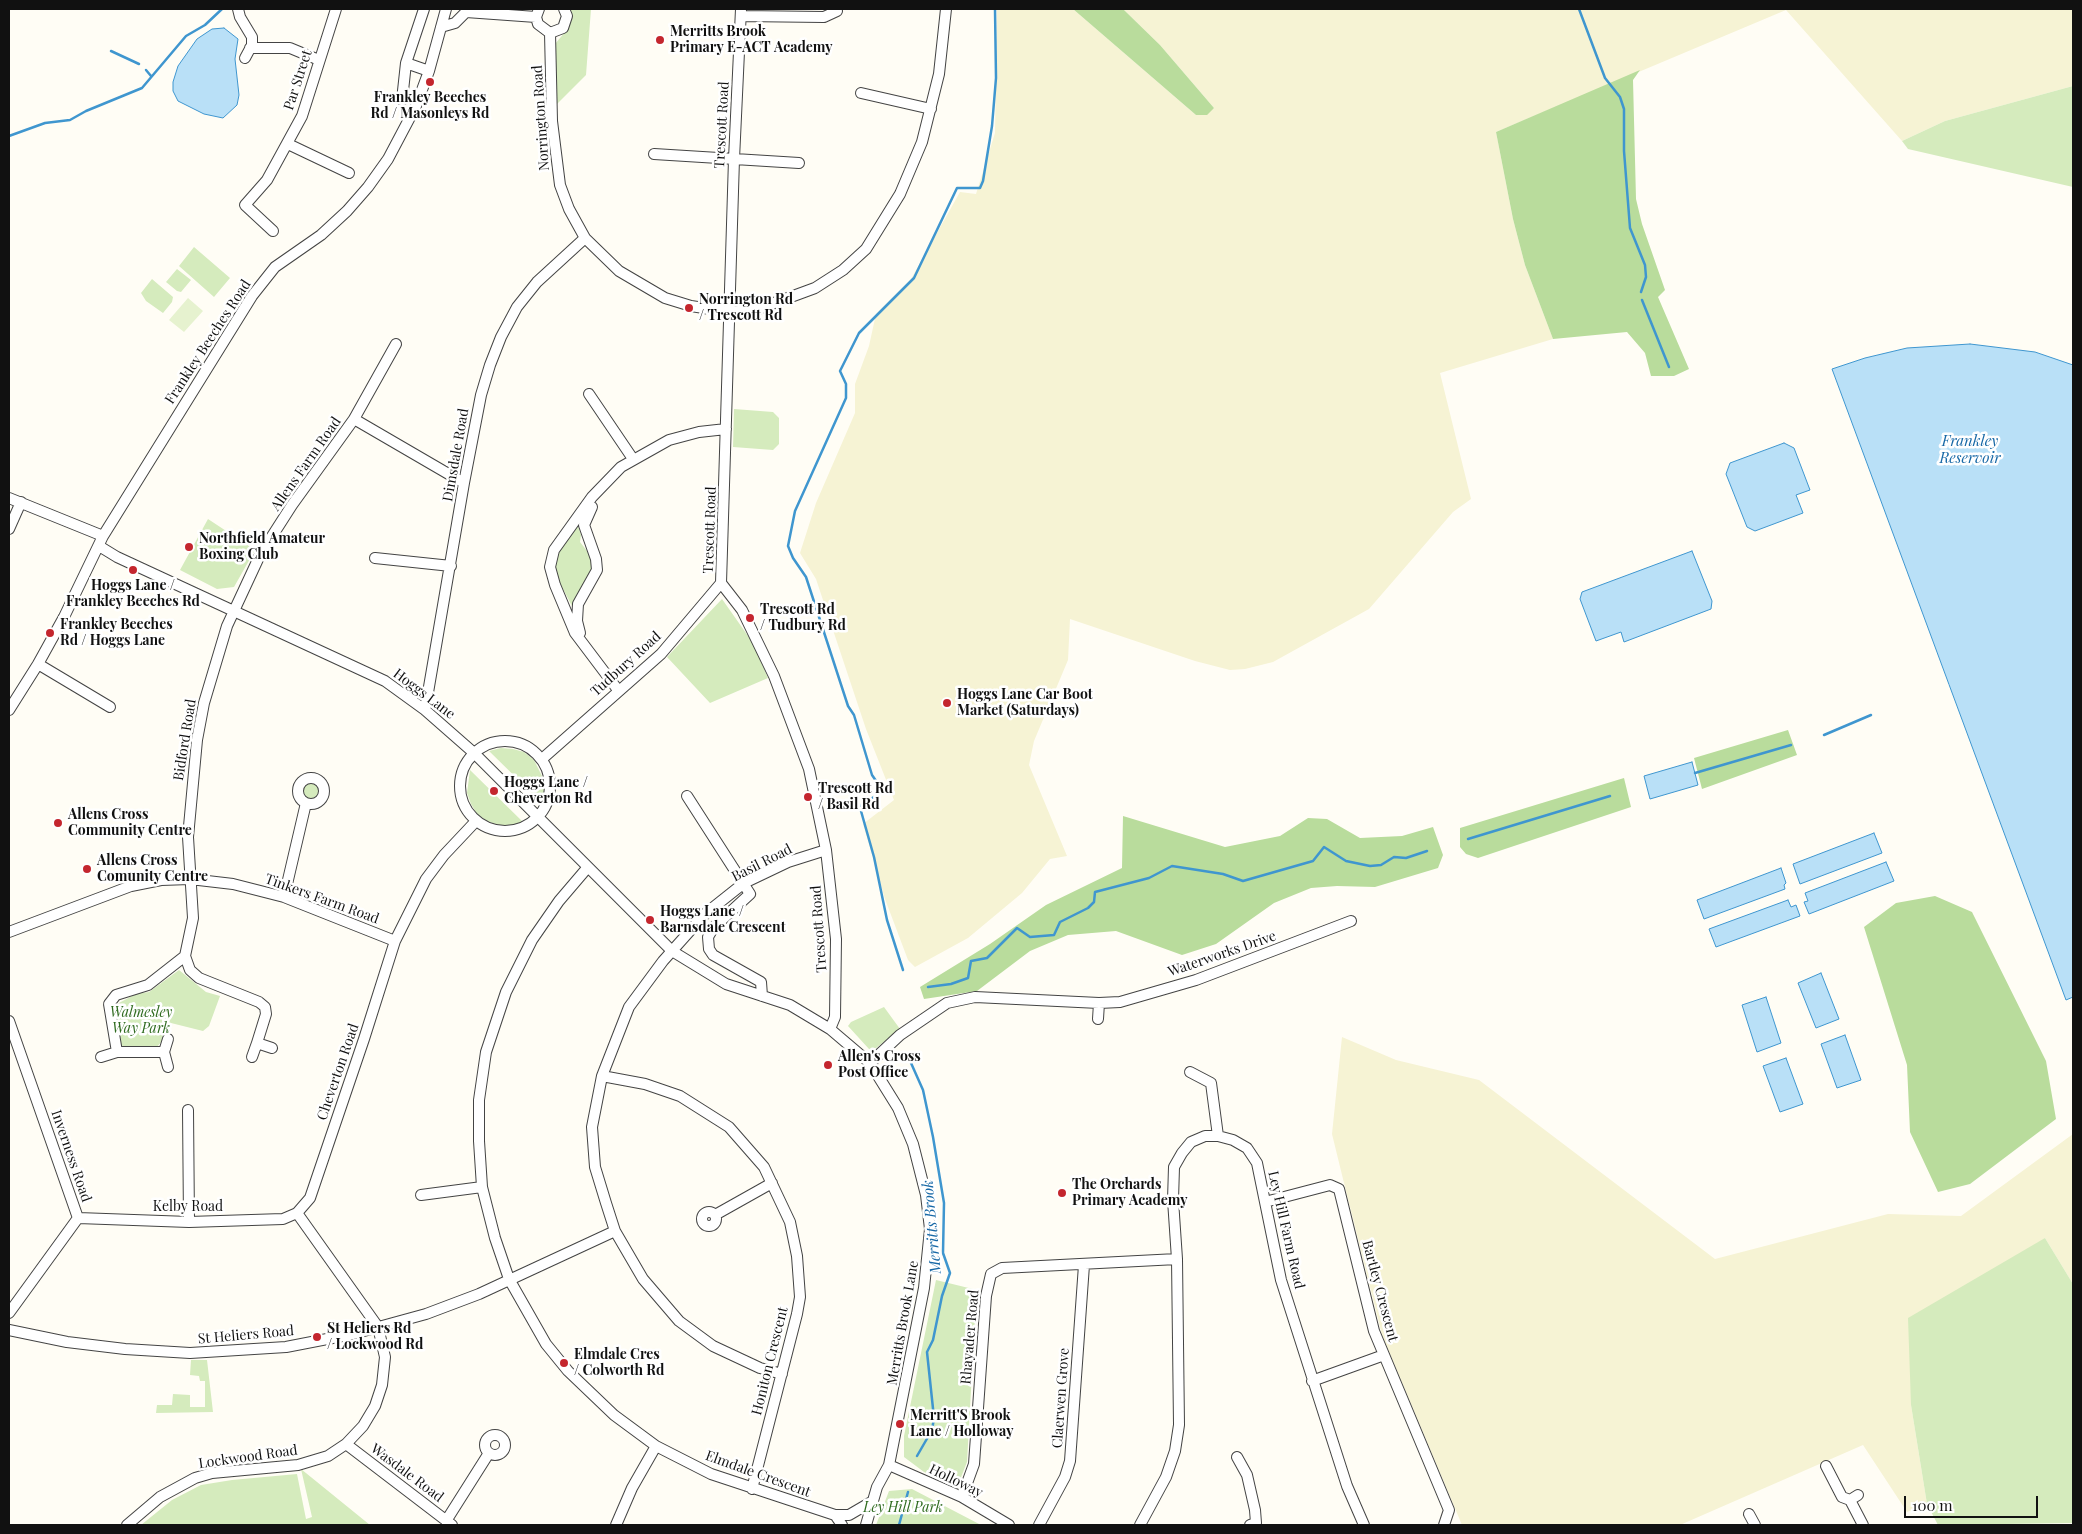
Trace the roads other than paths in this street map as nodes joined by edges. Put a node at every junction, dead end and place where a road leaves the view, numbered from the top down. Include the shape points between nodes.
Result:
1 (238, 9) edge
2 (336, 9) edge
3 (424, 9) edge
4 (446, 9) edge
5 (564, 9) edge
6 (946, 9) edge
7 (466, 10) edge
8 (837, 11) dead end
9 (538, 13) edge
10 (741, 13) edge
11 (441, 27) junction
12 (550, 33) junction
13 (250, 48) junction
14 (245, 58) dead end
15 (319, 60) junction
16 (406, 63) junction
17 (429, 71) junction
18 (861, 93) dead end
19 (402, 100) dead end
20 (931, 110) junction
21 (288, 144) junction
22 (654, 154) dead end
23 (734, 158) junction
24 (799, 162) dead end
25 (350, 173) dead end
26 (273, 231) dead end
27 (585, 238) junction
28 (729, 312) junction
29 (396, 344) dead end
30 (589, 394) dead end
31 (354, 419) junction
32 (726, 429) junction
33 (633, 459) junction
34 (464, 483) junction
35 (596, 494) junction
36 (9, 498) edge
37 (20, 502) junction
38 (9, 530) edge
39 (101, 541) junction
40 (375, 558) dead end
41 (451, 566) junction
42 (721, 583) junction
43 (234, 610) junction
44 (582, 642) junction
45 (38, 664) junction
46 (618, 690) junction
47 (110, 707) dead end
48 (9, 710) edge
49 (425, 710) junction
50 (474, 753) junction
51 (542, 759) junction
52 (687, 796) dead end
53 (306, 803) dead end
54 (538, 818) junction
55 (476, 821) junction
56 (826, 850) junction
57 (588, 867) junction
58 (190, 879) junction
59 (744, 883) junction
60 (284, 897) junction
61 (1351, 921) dead end
62 (9, 932) edge
63 (395, 941) junction
64 (672, 951) junction
65 (185, 956) junction
66 (762, 996) junction
67 (1099, 1003) junction
68 (1098, 1019) dead end
69 (9, 1021) edge
70 (830, 1029) junction
71 (168, 1039) dead end
72 (257, 1043) junction
73 (272, 1048) dead end
74 (117, 1052) junction
75 (164, 1052) junction
76 (101, 1057) dead end
77 (252, 1057) dead end
78 (870, 1063) junction
79 (168, 1067) dead end
80 (1190, 1072) dead end
81 (602, 1076) junction
82 (188, 1110) dead end
83 (1218, 1136) junction
84 (772, 1183) junction
85 (482, 1187) junction
86 (421, 1195) dead end
87 (1265, 1202) junction
88 (297, 1213) junction
89 (715, 1215) dead end
90 (78, 1218) junction
91 (189, 1222) junction
92 (615, 1231) junction
93 (1177, 1259) junction
94 (1084, 1265) junction
95 (509, 1279) junction
96 (9, 1313) edge
97 (378, 1327) junction
98 (9, 1330) edge
99 (1384, 1355) junction
100 (782, 1374) junction
101 (1312, 1381) junction
102 (346, 1444) junction
103 (656, 1446) junction
104 (489, 1453) dead end
105 (1237, 1457) dead end
106 (889, 1465) junction
107 (1826, 1466) dead end
108 (752, 1489) junction
109 (962, 1497) junction
110 (873, 1501) junction
111 (1749, 1514) dead end
112 (835, 1515) junction
113 (450, 1523) edge
114 (1255, 1524) edge
115 (127, 1525) edge
116 (616, 1525) edge
117 (842, 1525) edge
118 (866, 1525) edge
119 (1009, 1525) edge
120 (1039, 1525) edge
121 (1140, 1525) edge
122 (1364, 1525) edge
123 (1444, 1525) edge
124 (1755, 1525) edge
125 (1863, 1525) edge

1 - 13 street via 252,38
2 - 15 street, Par Street
3 - 16 street
4 - 11 street, Frankley Beeches Road
5 - 12 street via 567,16 563,28
6 - 20 street, Norrington Road via 939,74
7 - 9 street
7 - 11 street via 455,23
8 - 10 street via 824,17
9 - 12 street via 541,29
10 - 23 street, Trescott Road
11 - 17 street, Frankley Beeches Road
12 - 27 street, Norrington Road via 552,121 560,185
13 - 14 street
13 - 15 street via 290,48
15 - 21 street, Par Street via 305,108
16 - 17 street
16 - 19 street
17 - 39 street, Frankley Beeches Road via 416,106 373,180 321,235 275,267 264,280
18 - 20 street
20 - 28 street, Norrington Road via 912,168 882,226 866,249 815,288 758,309
21 - 25 street
21 - 26 street, Par Street via 267,180 245,205
22 - 23 street
23 - 24 street
23 - 28 street, Trescott Road
27 - 28 street, Norrington Road via 619,271 665,298
27 - 34 street, Dimsdale Road via 537,282 517,307 501,336 481,395
28 - 32 street, Trescott Road
29 - 31 street
30 - 33 street
31 - 34 street, Allens Farm Road
31 - 43 street, Allens Farm Road via 260,555
32 - 33 street via 669,440
32 - 42 street, Trescott Road
33 - 35 street
34 - 41 street, Dimsdale Road
35 - 44 street via 584,526 597,570 578,604 577,621
35 - 44 street via 554,550 550,567 575,633
36 - 37 street, Hoggs Lane
37 - 38 street
37 - 39 street, Hoggs Lane
39 - 43 street, Hoggs Lane via 117,557
39 - 45 street, Frankley Beeches Road
40 - 41 street
41 - 49 street, Dimsdale Road
42 - 46 street, Tudbury Road via 661,654
42 - 56 street, Trescott Road via 742,610 774,676 809,769
43 - 49 street, Hoggs Lane via 384,681
43 - 58 street, Bidford Road via 204,703 197,740 188,837
44 - 46 street
45 - 47 street
45 - 48 street, Frankley Beeches Road
46 - 51 street, Tudbury Road
49 - 50 street, Hoggs Lane
50 - 51 street via 492,742 510,741 526,746
50 - 54 street, Hoggs Lane
50 - 55 street via 462,770 459,787 462,803
51 - 54 street via 550,785 548,800
52 - 59 street
53 - 60 street
54 - 55 street via 526,826 506,832 486,828
54 - 57 street, Hoggs Lane
55 - 63 street, Cheverton Road via 426,878
56 - 59 street, Basil Road via 788,862
56 - 70 street, Trescott Road via 836,940 835,1017
57 - 64 street, Hoggs Lane
57 - 85 street, Elmdale Crescent via 532,940 506,992 489,1043 479,1100
58 - 60 street, Tinkers Farm Road via 233,884
58 - 62 street, Tinkers Farm Road via 131,886
58 - 65 street, Bidford Road via 193,918
59 - 64 street, Basil Road via 705,914
59 - 66 street via 750,894 714,927 708,937 709,949 761,982
60 - 63 street, Tinkers Farm Road
61 - 67 street, Waterworks Drive via 1196,980 1120,1002
63 - 88 street, Cheverton Road via 310,1198
64 - 66 street, Merritts Brook Lane via 726,984
64 - 81 street, Basil Road via 629,1007
65 - 72 street via 190,970 199,978 265,1007
65 - 74 street via 148,985 112,999 109,1004
66 - 70 street, Merritts Brook Lane via 790,1006
67 - 68 street
67 - 78 street, Waterworks Drive via 975,997 947,1003 900,1035
69 - 90 street, Inverness Road
70 - 78 street, Merritts Brook Lane
71 - 75 street
72 - 73 street
72 - 77 street
74 - 75 street
74 - 76 street
75 - 79 street
78 - 106 street, Merritts Brook Lane via 898,1108 913,1144 926,1195 930,1229 924,1288
80 - 83 street via 1211,1083
81 - 84 street, Honiton Crescent via 645,1084 687,1100 729,1127 764,1167
81 - 92 street, Basil Road via 592,1127 595,1167
82 - 91 street
83 - 87 street, Ley Hill Farm Road via 1247,1148 1257,1163
83 - 93 street via 1205,1136 1191,1142 1174,1167
84 - 89 street
84 - 100 street, Honiton Crescent via 790,1222 800,1297
85 - 86 street
85 - 95 street, Elmdale Crescent
87 - 99 street, Bartley Crescent via 1330,1185 1339,1189 1374,1330
87 - 101 street, Ley Hill Farm Road via 1281,1280
88 - 91 street, Kelby Road via 283,1219
88 - 97 street
90 - 91 street, Kelby Road
90 - 96 street, Inverness Road
92 - 95 street, St Heliers Road
92 - 100 street, Basil Road via 643,1279 679,1321 733,1357
93 - 94 street
93 - 121 street via 1179,1425 1166,1477
94 - 109 street, Rhayader Road via 1002,1268 991,1274 986,1296 974,1464
94 - 120 street, Claerwen Grove via 1070,1461
95 - 97 street, St Heliers Road via 426,1314
95 - 103 street, Elmdale Crescent via 546,1344 568,1371 614,1415
97 - 98 street, St Heliers Road via 286,1347 190,1353 77,1343
97 - 102 street, Lockwood Road via 385,1358 382,1385 363,1426
99 - 101 street
99 - 123 street, Bartley Crescent via 1443,1493 1449,1510
100 - 108 street, Honiton Crescent
101 - 122 street, Ley Hill Farm Road via 1347,1486
102 - 113 street, Wasdale Road
102 - 115 street, Lockwood Road via 328,1456 298,1465 195,1478 160,1497
103 - 108 street, Elmdale Crescent via 711,1474
103 - 116 street
104 - 113 street
105 - 114 street via 1247,1475
106 - 109 street, Holloway
106 - 110 street, Merritts Brook Lane
107 - 125 street via 1842,1497 1854,1498
108 - 112 street, Elmdale Crescent
109 - 119 street, Holloway
110 - 112 street via 849,1515
110 - 118 street, Merritts Brook Lane
111 - 124 street
112 - 117 street

